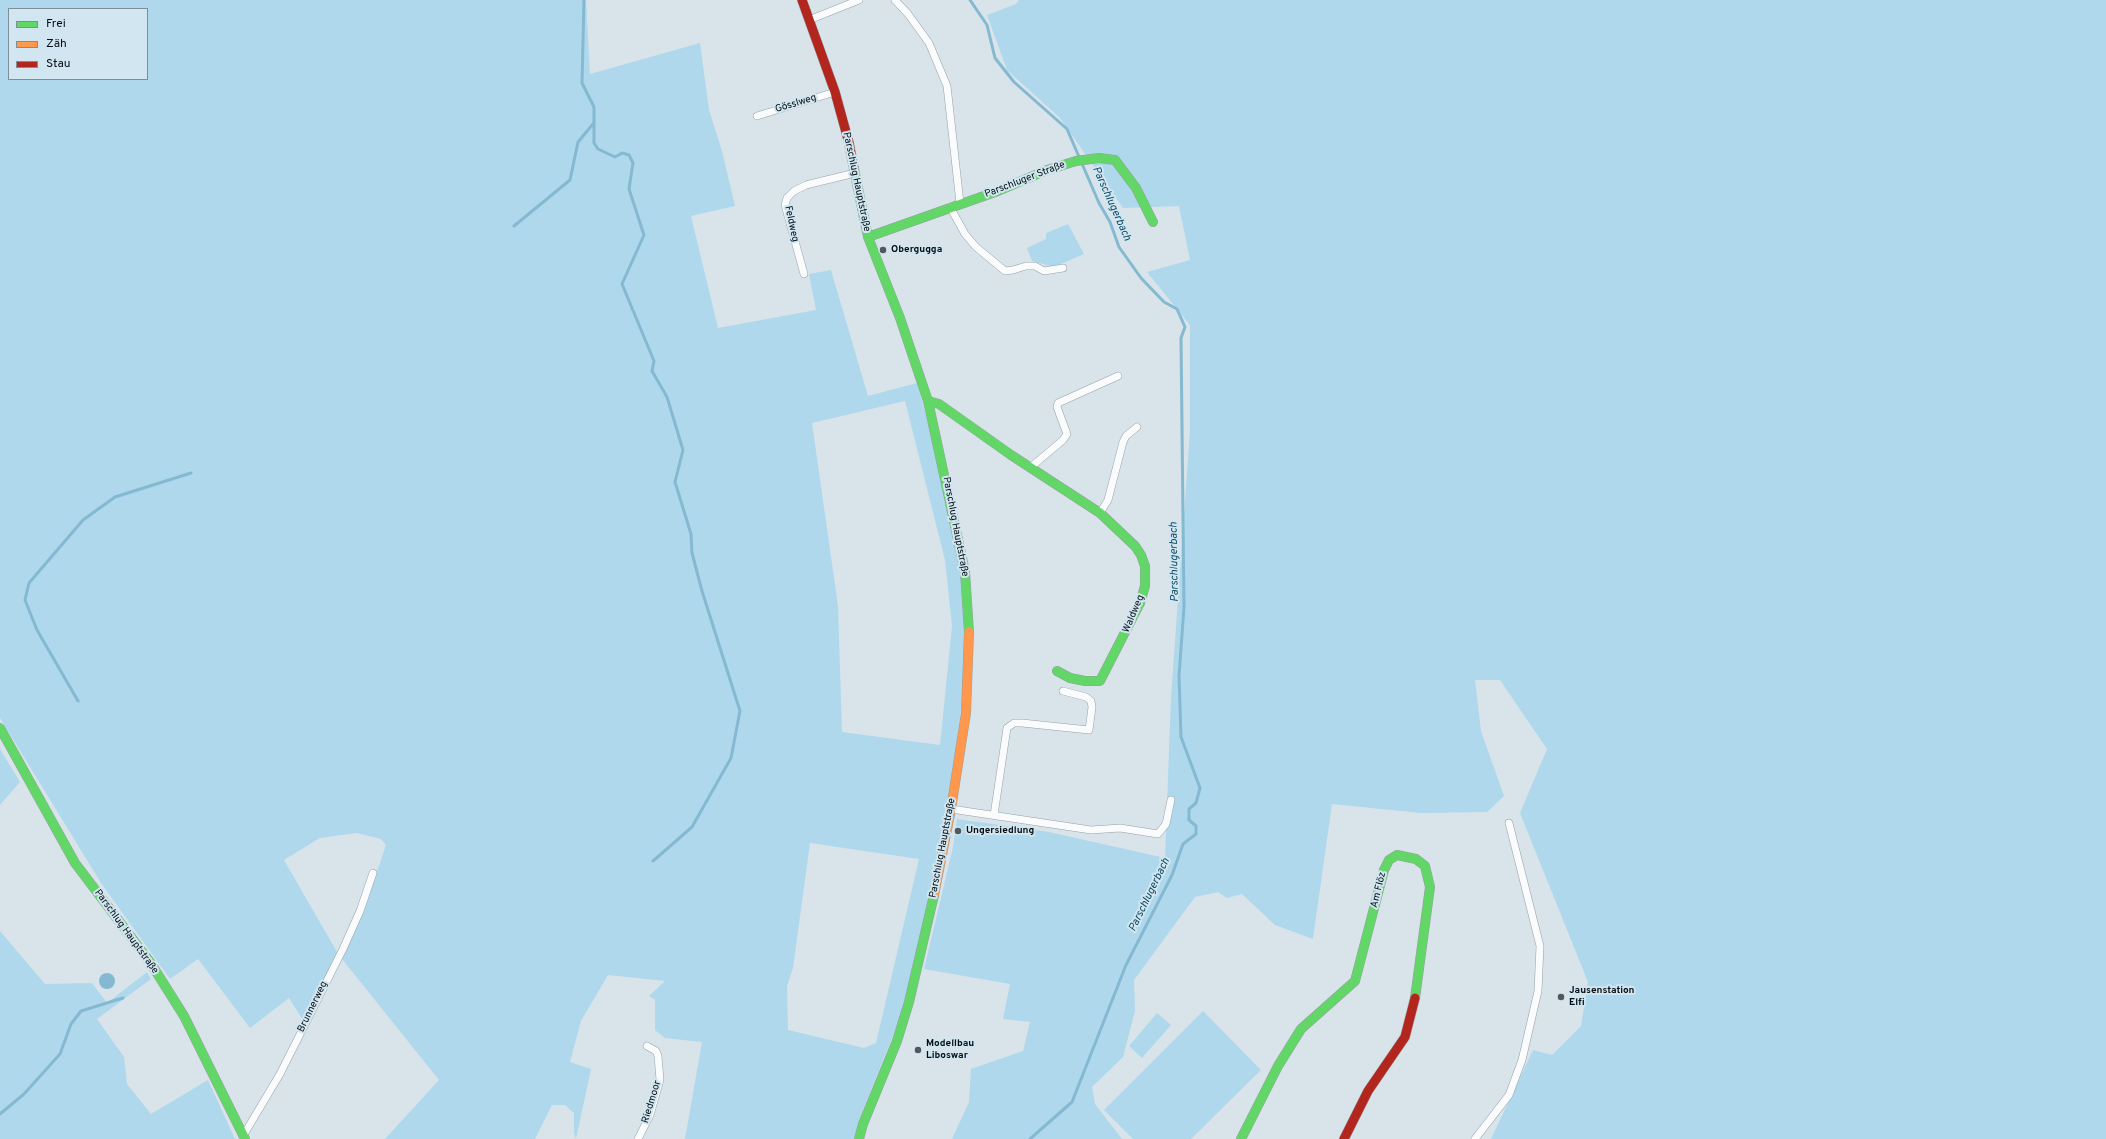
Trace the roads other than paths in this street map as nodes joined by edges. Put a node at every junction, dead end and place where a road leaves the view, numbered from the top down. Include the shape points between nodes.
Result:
1 (802, 0) edge
2 (858, 0) edge
3 (895, 0) edge
4 (809, 19) junction
5 (835, 92) junction
6 (758, 116) dead end
7 (855, 173) junction
8 (960, 203) junction
9 (950, 207) junction
10 (1153, 222) dead end
11 (868, 236) junction
12 (1063, 268) dead end
13 (804, 274) dead end
14 (1118, 376) dead end
15 (928, 401) junction
16 (1137, 427) dead end
17 (1031, 467) junction
18 (1100, 513) junction
19 (1056, 671) dead end
20 (1063, 691) dead end
21 (0, 728) edge
22 (1171, 800) dead end
23 (951, 809) junction
24 (994, 815) junction
25 (1508, 823) dead end
26 (373, 873) dead end
27 (646, 1046) dead end
28 (244, 1137) edge
29 (638, 1139) edge
30 (859, 1139) edge
31 (1240, 1139) edge
32 (1344, 1139) edge
33 (1475, 1139) edge

1 - 4 main road
2 - 4 street
3 - 8 street via 929,43 947,86
4 - 5 main road, Parschlug Hauptstraße
5 - 6 street, Gösslweg
5 - 7 main road, Parschlug Hauptstraße
7 - 11 main road, Parschlug Hauptstraße
7 - 13 street, Feldweg via 806,185 794,190 787,198 785,205
8 - 9 main road, Parschluger Straße
8 - 10 main road, Parschluger Straße via 1080,161 1099,158 1114,160 1136,188
9 - 11 main road, Parschluger Straße
9 - 12 street via 965,234 976,247 1005,271 1026,266 1035,266 1044,271
11 - 15 main road, Parschlug Hauptstraße via 900,318
14 - 17 street via 1058,403 1057,407 1067,434
15 - 17 main road, Waldweg via 939,404
15 - 23 main road, Parschlug Hauptstraße via 965,572 970,642 966,713
16 - 18 street via 1123,442 1108,500
17 - 18 main road, Waldweg
18 - 19 main road, Waldweg via 1141,555 1145,566 1145,586 1129,627 1100,681 1070,678
20 - 24 street via 1091,700 1089,730 1022,723 1014,723 1007,728
21 - 28 main road, Parschlug Hauptstraße via 75,863 150,962 184,1016
22 - 24 street via 1166,824 1158,834 1120,828 1091,830
23 - 24 street
23 - 30 main road, Parschlug Hauptstraße via 933,902 909,1002 897,1041
25 - 33 street via 1540,946 1538,991 1522,1060 1508,1095
26 - 28 street, Brunnerweg via 343,949 280,1074
27 - 29 street, Riedmoor via 656,1051 660,1080 650,1115
31 - 32 main road, Am Flöz via 1278,1066 1301,1029 1355,981 1384,870 1389,860 1397,855 1416,858 1425,866 1430,887 1415,999 1405,1037 1368,1091

